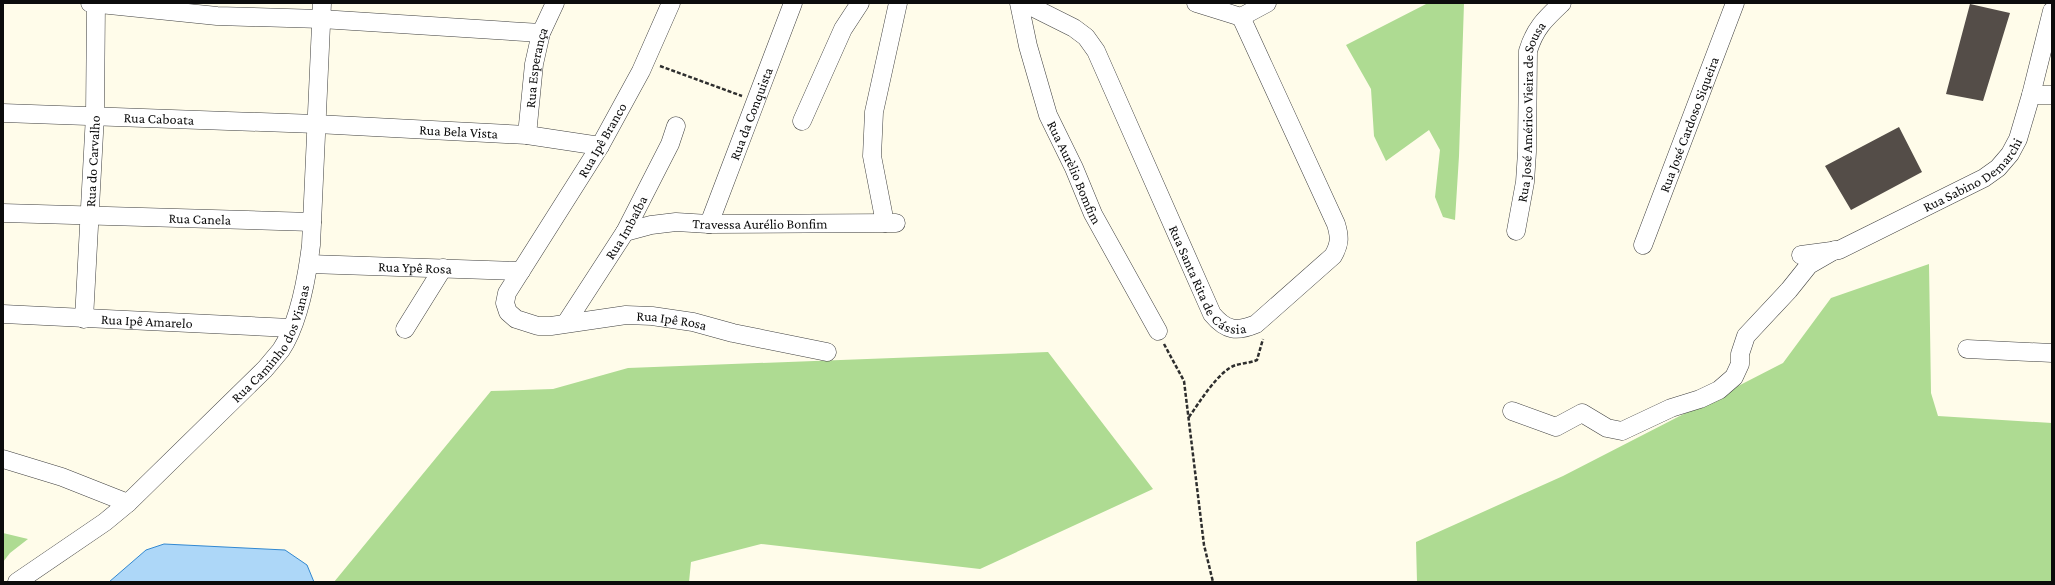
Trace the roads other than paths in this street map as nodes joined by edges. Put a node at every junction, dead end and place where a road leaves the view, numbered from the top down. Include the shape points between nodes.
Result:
1 (94, 3) edge
2 (555, 3) edge
3 (671, 3) edge
4 (793, 3) edge
5 (860, 3) edge
6 (898, 3) edge
7 (1019, 3) edge
8 (1024, 3) edge
9 (1196, 3) edge
10 (1267, 3) edge
11 (1562, 3) edge
12 (1735, 3) edge
13 (217, 9) edge
14 (321, 11) edge
15 (2052, 11) edge
16 (1241, 17) junction
17 (541, 33) junction
18 (2031, 95) junction
19 (2052, 95) edge
20 (3, 113) edge
21 (94, 115) junction
22 (802, 121) dead end
23 (316, 124) junction
24 (676, 126) dead end
25 (527, 135) junction
26 (600, 146) junction
27 (3, 213) edge
28 (89, 215) junction
29 (312, 222) junction
30 (709, 224) junction
31 (1516, 231) dead end
32 (625, 232) junction
33 (1643, 245) dead end
34 (1835, 250) junction
35 (1801, 255) dead end
36 (309, 264) junction
37 (443, 268) junction
38 (521, 271) junction
39 (3, 314) edge
40 (84, 319) junction
41 (516, 319) joint
42 (566, 323) junction
43 (291, 328) junction
44 (405, 329) dead end
45 (1158, 331) road end
46 (1967, 350) dead end
47 (827, 352) dead end
48 (2052, 353) edge
49 (1512, 411) dead end
50 (3, 459) edge
51 (128, 502) junction
52 (17, 582) edge

1 - 13 street
1 - 21 street, Rua do Carvalho
2 - 17 street, Rua Esperança
3 - 26 street, Rua Ipê Branco via 646,61
4 - 30 street, Rua da Conquista
5 - 22 street via 843,29
6 - 30 street, Travessa Aurélio Bonfim via 874,112 872,156 890,223
7 - 45 street, Rua Aurèlio Bomfim via 1028,46 1048,115 1093,214
8 - 16 street, Rua Santa Rita de Cássia via 1074,28 1086,37 1096,51 1212,314 1220,323 1230,328 1243,329 1256,324 1333,256 1338,246 1339,235
9 - 16 street
10 - 16 street
11 - 31 street, Rua José Américo Vieira de Sousa via 1542,21 1533,35 1528,51 1527,152 1525,182
12 - 33 street, Rua José Cardoso Siqueira
13 - 14 street
14 - 17 street
14 - 23 street, Rua Caminho dos Vianas
15 - 18 street, Rua Sabino Demarchi
17 - 25 street, Rua Esperança via 534,64
18 - 19 street
18 - 34 street, Rua Sabino Demarchi via 2018,139 1998,168 1984,178
20 - 21 street, Rua Caboata
21 - 23 street, Rua Caboata
21 - 28 street, Rua do Carvalho
23 - 25 street, Rua Bela Vista
23 - 29 street, Rua Caminho dos Vianas
24 - 32 street, Rua Imbaíba via 670,144
25 - 26 street, Rua Bela Vista
26 - 38 street, Rua Ipê Branco
27 - 28 street, Rua Canela
28 - 29 street, Rua Canela
28 - 40 street, Rua do Carvalho
29 - 36 street, Rua Caminho dos Vianas
30 - 32 street, Travessa Aurélio Bonfim via 676,222
32 - 42 street, Rua Imbaíba
34 - 35 street, Rua Sabino Demarchi
34 - 49 street via 1809,266 1746,336 1734,378 1719,390 1671,408 1622,431 1607,428 1582,413 1556,427
36 - 37 street, Rua Ypê Rosa
36 - 43 street, Rua Caminho dos Vianas
37 - 38 street, Rua Ypê Rosa
37 - 44 street
38 - 41 street, Rua Ipê Branco via 507,293 505,303 508,312
39 - 40 street, Rua Ipê Amarelo
40 - 43 street, Rua Ipê Amarelo
41 - 42 street, Rua Ipê Rosa via 538,326
42 - 47 street, Rua Ipê Rosa via 626,315 652,316 693,322
43 - 51 street, Rua Caminho dos Vianas via 282,349 265,369
46 - 48 street
50 - 51 street via 62,477
51 - 52 street, Rua Caminho dos Vianas via 105,522

